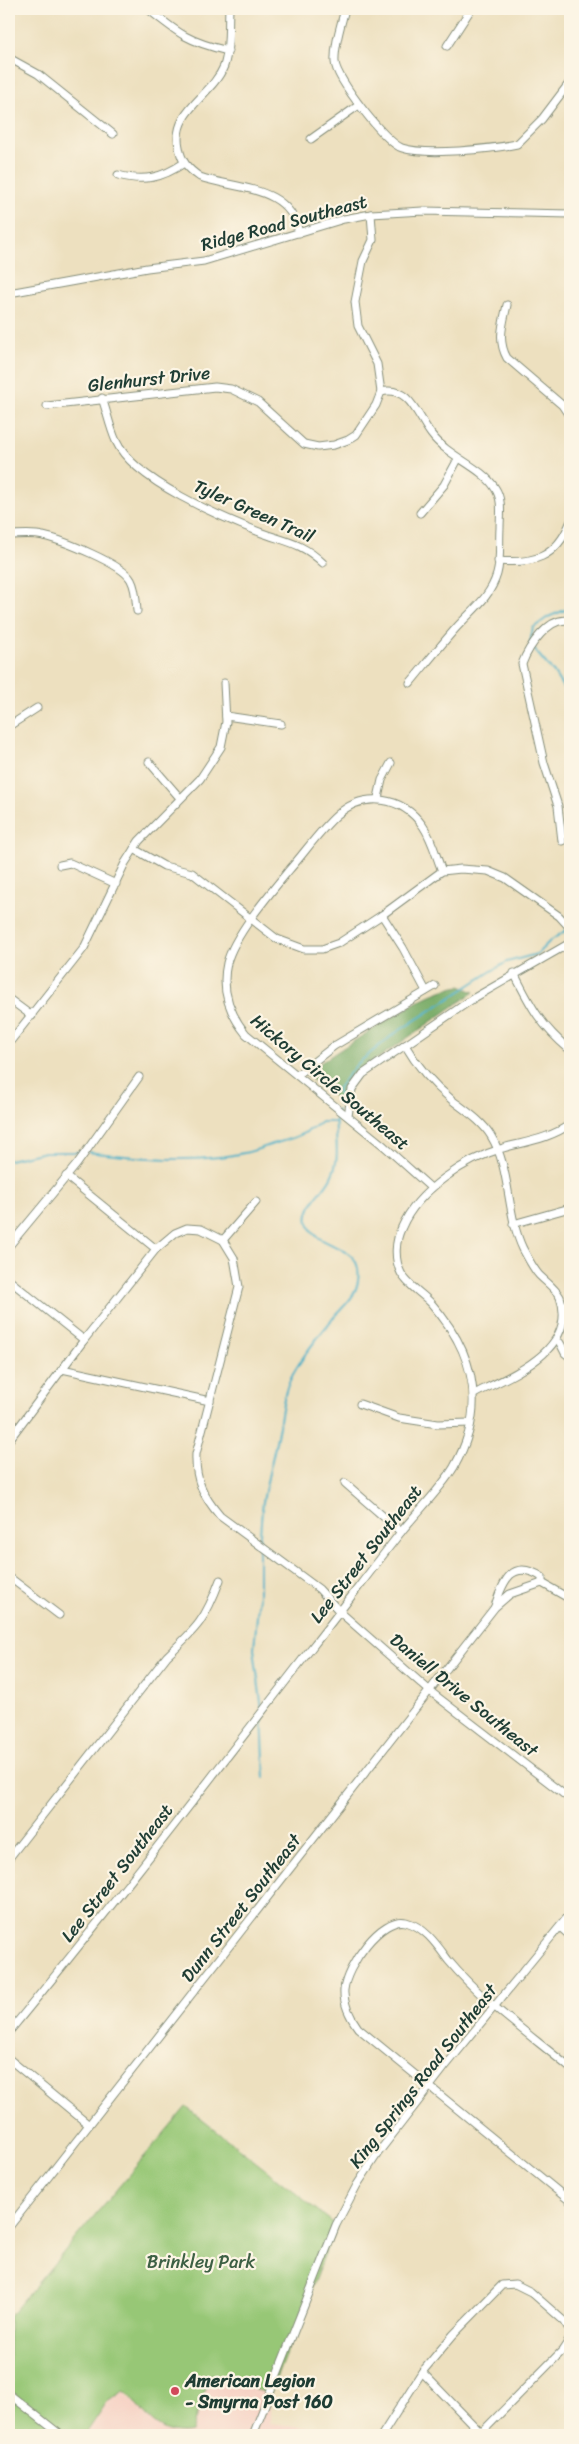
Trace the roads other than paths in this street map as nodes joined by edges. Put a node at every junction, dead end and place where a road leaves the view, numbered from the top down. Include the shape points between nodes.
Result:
1 (148, 9) edge
2 (229, 9) edge
3 (345, 9) edge
4 (471, 9) edge
5 (447, 46) dead end
6 (228, 51) junction
7 (9, 58) edge
8 (570, 82) edge
9 (359, 104) junction
10 (113, 134) dead end
11 (312, 139) dead end
12 (184, 163) junction
13 (118, 174) dead end
14 (371, 214) junction
15 (570, 214) edge
16 (298, 233) junction
17 (9, 293) edge
18 (507, 305) dead end
19 (380, 392) junction
20 (102, 398) junction
21 (47, 406) dead end
22 (570, 417) edge
23 (458, 459) junction
24 (420, 513) dead end
25 (570, 523) edge
26 (9, 535) edge
27 (498, 561) junction
28 (323, 563) dead end
29 (137, 611) dead end
30 (570, 621) edge
31 (224, 683) dead end
32 (410, 683) dead end
33 (37, 708) dead end
34 (226, 716) junction
35 (281, 724) dead end
36 (9, 726) edge
37 (149, 762) dead end
38 (391, 762) dead end
39 (180, 798) junction
40 (378, 798) junction
41 (562, 841) dead end
42 (134, 849) junction
43 (60, 865) dead end
44 (442, 871) junction
45 (116, 884) junction
46 (382, 915) junction
47 (252, 920) junction
48 (570, 928) edge
49 (570, 943) edge
50 (514, 973) junction
51 (435, 986) dead end
52 (426, 991) junction
53 (9, 999) edge
54 (32, 1016) junction
55 (9, 1043) edge
56 (405, 1045) junction
57 (570, 1050) edge
58 (297, 1075) junction
59 (139, 1078) dead end
60 (348, 1116) junction
61 (570, 1124) edge
62 (498, 1150) junction
63 (66, 1176) junction
64 (431, 1188) junction
65 (256, 1202) dead end
66 (570, 1208) edge
67 (513, 1224) junction
68 (223, 1240) junction
69 (9, 1246) edge
70 (156, 1249) junction
71 (9, 1280) edge
72 (84, 1340) junction
73 (560, 1342) junction
74 (570, 1357) edge
75 (62, 1369) junction
76 (474, 1394) junction
77 (210, 1401) junction
78 (360, 1404) dead end
79 (470, 1423) junction
80 (9, 1440) edge
81 (345, 1483) dead end
82 (401, 1532) junction
83 (9, 1577) edge
84 (220, 1580) dead end
85 (542, 1584) junction
86 (570, 1599) edge
87 (495, 1607) junction
88 (340, 1612) junction
89 (59, 1615) dead end
90 (431, 1692) junction
91 (570, 1799) edge
92 (9, 1858) edge
93 (570, 1914) edge
94 (560, 1927) junction
95 (570, 1936) edge
96 (495, 2006) junction
97 (9, 2032) edge
98 (9, 2059) edge
99 (570, 2068) edge
100 (430, 2086) junction
101 (89, 2125) junction
102 (570, 2201) edge
103 (9, 2227) edge
104 (570, 2331) edge
105 (570, 2339) edge
106 (422, 2372) junction
107 (9, 2394) edge
108 (482, 2434) edge
109 (61, 2435) edge
110 (253, 2435) edge
111 (382, 2435) edge

1 - 6 street via 188,39
2 - 6 street
3 - 9 street via 334,61 340,78
4 - 5 street
6 - 12 street via 215,82 182,118 178,127 178,145
7 - 10 street via 38,74
8 - 9 street via 529,134 517,144 502,147 432,151 401,148
9 - 11 street
12 - 13 street via 160,176 144,179
12 - 16 street via 200,177 277,198 291,211
14 - 15 street, Ridge Road Southeast via 424,211
14 - 16 street, Ridge Road Southeast
14 - 19 street via 373,240 363,261 355,302 358,326 377,364
16 - 17 street, Ridge Road Southeast via 204,261
18 - 22 street via 501,332 502,349 507,358 562,405
19 - 20 street, Glenhurst Drive via 376,405 356,435 318,447 304,444 258,402 231,389 215,387
19 - 23 street via 391,390 402,394 432,435
20 - 21 street, Glenhurst Drive
20 - 28 street, Tyler Green Trail via 116,443 146,475 230,520 294,542
23 - 24 street via 444,485
23 - 27 street via 481,473 494,486 501,501
25 - 27 street via 560,543 542,557 529,561
26 - 29 street via 42,535 75,546 123,570 136,593
27 - 32 street via 490,592
30 - 41 street via 565,619 546,628 526,652 522,664 544,763 558,806
31 - 34 street
33 - 36 street
34 - 35 street
34 - 39 street via 221,747 200,778
37 - 39 street
38 - 40 street
39 - 42 street
40 - 44 street via 404,808 418,819 428,834
40 - 47 street, Hickory Circle Southeast via 353,805 337,814 272,891
42 - 45 street
42 - 47 street via 164,866 192,873
43 - 45 street via 70,863
44 - 46 street
44 - 48 street via 488,871 505,878 559,916
45 - 54 street via 84,948
46 - 47 street via 339,943 313,950 286,944
46 - 52 street
47 - 58 street, Hickory Circle Southeast via 228,962 226,984 230,1009 246,1034
49 - 50 street
50 - 56 street
50 - 57 street via 538,1018
51 - 52 street
52 - 58 street via 334,1046
53 - 54 street
54 - 55 street
56 - 60 street via 358,1078 352,1090
56 - 62 street via 441,1091 486,1128
58 - 60 street, Hickory Circle Southeast
59 - 63 street
60 - 64 street, Hickory Circle Southeast
61 - 62 street, Lee Street Southeast via 549,1135
62 - 64 street, Lee Street Southeast via 457,1169
62 - 67 street
63 - 69 street
63 - 70 street
64 - 76 street, Lee Street Southeast via 402,1225 396,1256 402,1274 430,1302 458,1340 469,1366
65 - 68 street
66 - 67 street
67 - 73 street via 531,1263 560,1297 568,1322
68 - 70 street via 201,1228 187,1228 175,1233
68 - 77 street, Daniell Drive Southeast via 234,1258 239,1287
70 - 72 street
71 - 72 street
72 - 75 street
73 - 74 street
73 - 76 street via 534,1365
75 - 77 street
75 - 80 street
76 - 79 street, Lee Street Southeast
77 - 88 street, Daniell Drive Southeast via 199,1438 195,1470 208,1501 220,1516 319,1589
78 - 79 street via 399,1418 438,1424
79 - 82 street, Lee Street Southeast via 466,1442 452,1469
81 - 82 street
82 - 88 street, Lee Street Southeast
83 - 89 street
84 - 92 street via 208,1611 197,1628 167,1656
85 - 86 street, Dunn Street Southeast
85 - 87 street, Dunn Street Southeast via 510,1594
85 - 87 street, Dunn Street Southeast via 542,1577 532,1570 517,1570 507,1576
87 - 90 street, Dunn Street Southeast
88 - 90 street, Daniell Drive Southeast
88 - 97 street, Lee Street Southeast
90 - 91 street, Daniell Drive Southeast
90 - 101 street, Dunn Street Southeast
93 - 94 street, King Springs Road Southeast
94 - 95 street
94 - 96 street, King Springs Road Southeast
96 - 99 street
96 - 100 street, King Springs Road Southeast
96 - 100 street via 465,1980 431,1938 417,1927 395,1922 374,1937 348,1975 345,2003 358,2028
98 - 101 street
100 - 102 street
100 - 110 street, King Springs Road Southeast via 371,2163 342,2212
101 - 103 street, Dunn Street Southeast
104 - 106 street via 531,2292 508,2283 498,2289 440,2349
105 - 108 street
106 - 108 street
106 - 111 street
107 - 109 street

